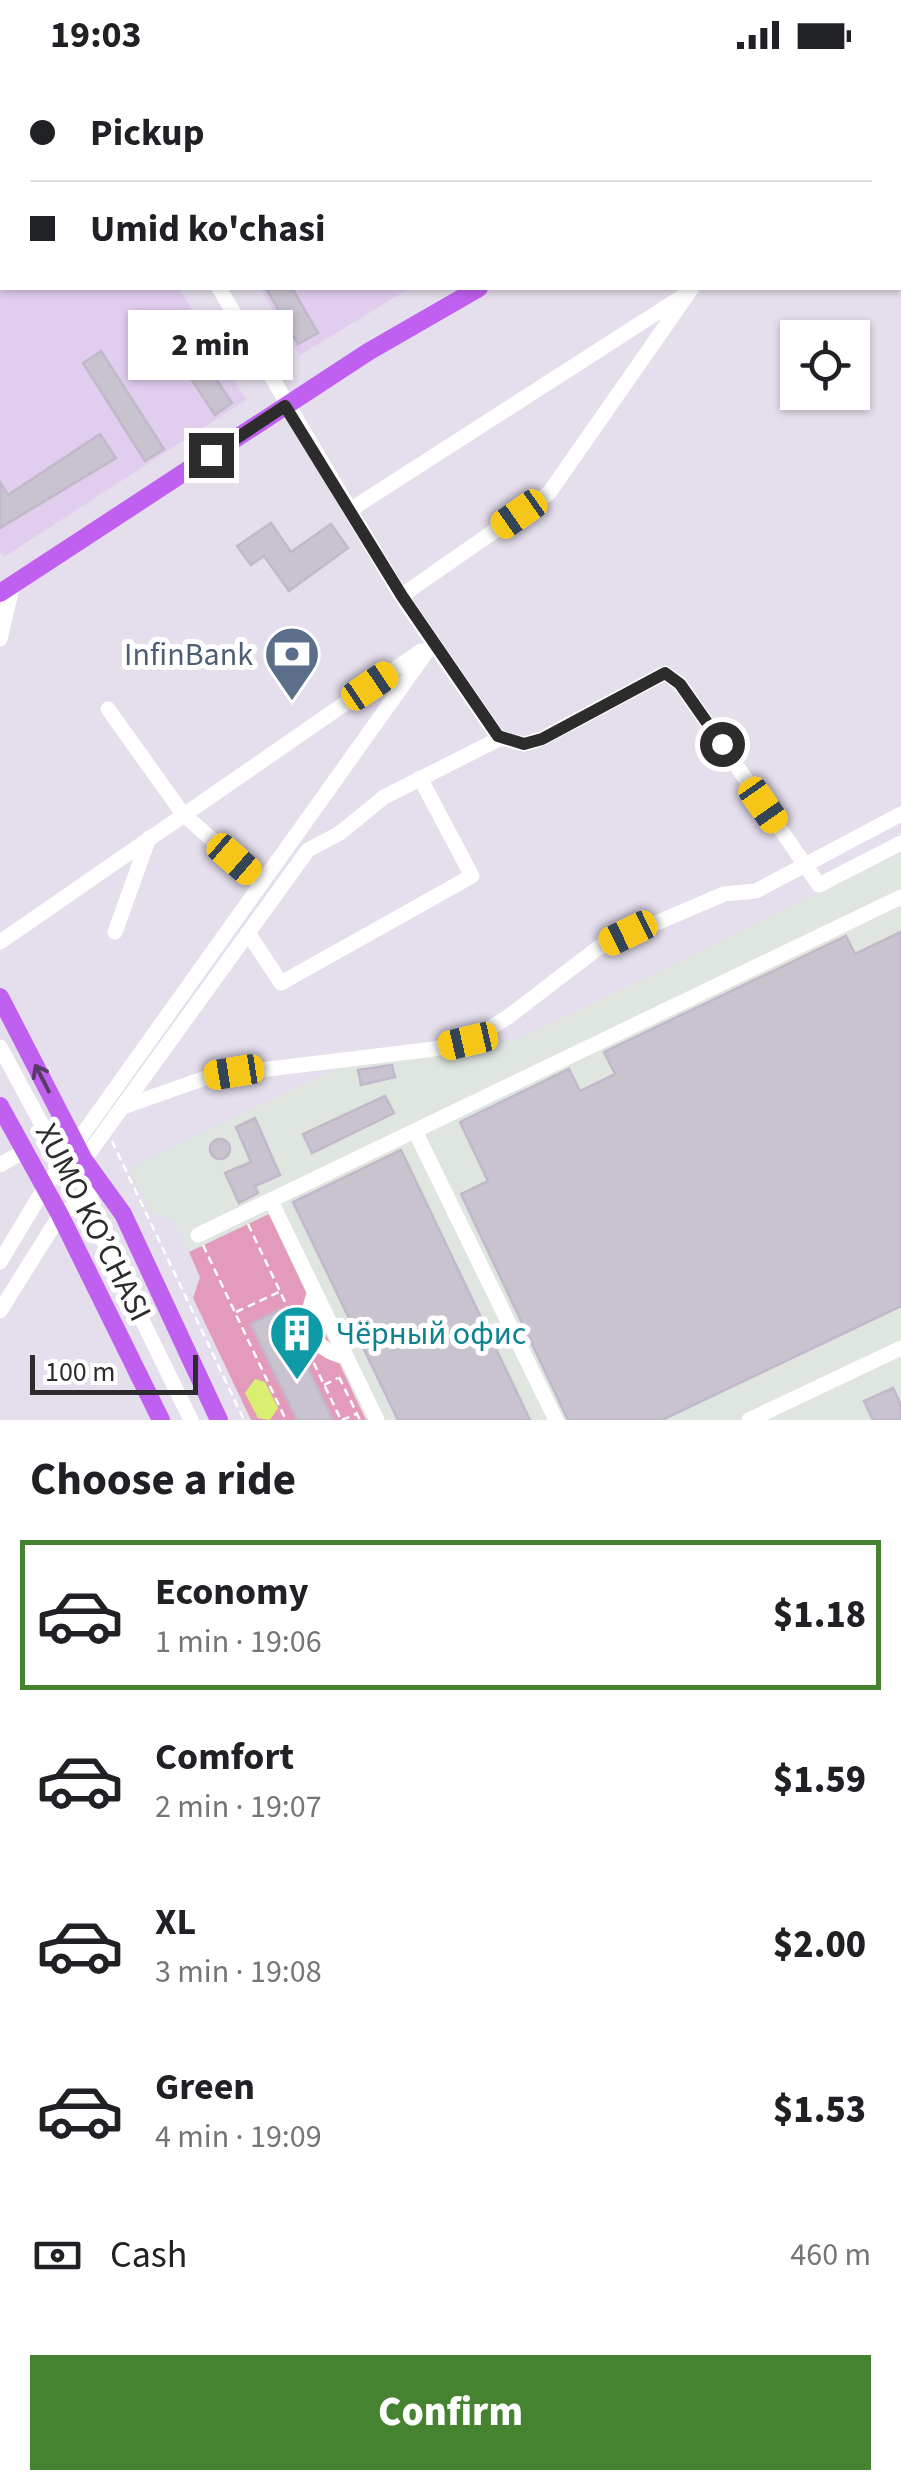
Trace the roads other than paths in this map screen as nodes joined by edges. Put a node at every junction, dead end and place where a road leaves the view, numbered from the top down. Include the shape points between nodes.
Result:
1 (220, 290) edge
2 (476, 290) edge
3 (691, 290) edge
4 (285, 406) junction
5 (350, 510) junction
6 (6, 588) edge
7 (402, 596) junction
8 (0, 639) edge
9 (433, 643) junction
10 (108, 709) dead end
11 (501, 738) junction
12 (420, 778) junction
13 (183, 814) junction
14 (901, 814) edge
15 (149, 838) junction
16 (901, 843) edge
17 (805, 865) junction
18 (260, 881) junction
19 (901, 897) edge
20 (115, 932) dead end
21 (248, 933) junction
22 (0, 942) edge
23 (0, 997) edge
24 (0, 1047) edge
25 (0, 1106) edge
26 (123, 1107) junction
27 (416, 1131) junction
28 (24, 1151) junction
29 (80, 1152) junction
30 (62, 1162) junction
31 (0, 1165) edge
32 (45, 1187) junction
33 (108, 1193) junction
34 (85, 1196) junction
35 (271, 1201) junction
36 (60, 1215) junction
37 (198, 1235) road end
38 (0, 1262) edge
39 (0, 1311) edge
40 (901, 1348) edge
41 (366, 1415) edge
42 (161, 1420) edge
43 (191, 1420) edge
44 (219, 1420) edge
45 (556, 1420) edge
46 (749, 1420) edge

1 - 4 street
2 - 4 main road
3 - 5 street
3 - 7 street via 549,493
4 - 5 street
4 - 6 main road
5 - 7 street
6 - 8 street
7 - 9 street
9 - 11 street
9 - 13 street
9 - 18 street
10 - 13 street
11 - 12 street
11 - 17 street via 524,744 542,739 665,673 680,684
12 - 21 street via 308,850
12 - 21 street via 472,876 281,983
13 - 15 street
13 - 18 street
14 - 17 street
15 - 20 street
15 - 22 street
16 - 17 street via 819,886
17 - 26 street via 598,948 468,1041 211,1076
18 - 29 street
19 - 27 street
21 - 26 street
29 -> 23 main road, XUMO KO’CHASI
24 - 30 street
25 - 28 main road, XUMO KO’CHASI
26 - 29 street
27 - 35 street
27 - 45 street
28 - 31 street
28 - 32 main road, XUMO KO’CHASI
29 - 30 street
29 - 33 main road
29 - 34 street, XUMO KO’CHASI
30 - 32 street
32 - 36 main road, XUMO KO’CHASI
32 - 38 street
33 - 34 street
33 - 44 main road
34 - 36 street
34 - 43 street, XUMO KO’CHASI
35 - 37 street
35 - 41 street via 315,1292 308,1307 312,1336 346,1368
36 - 39 street
36 - 42 main road, XUMO KO’CHASI
40 - 46 street

